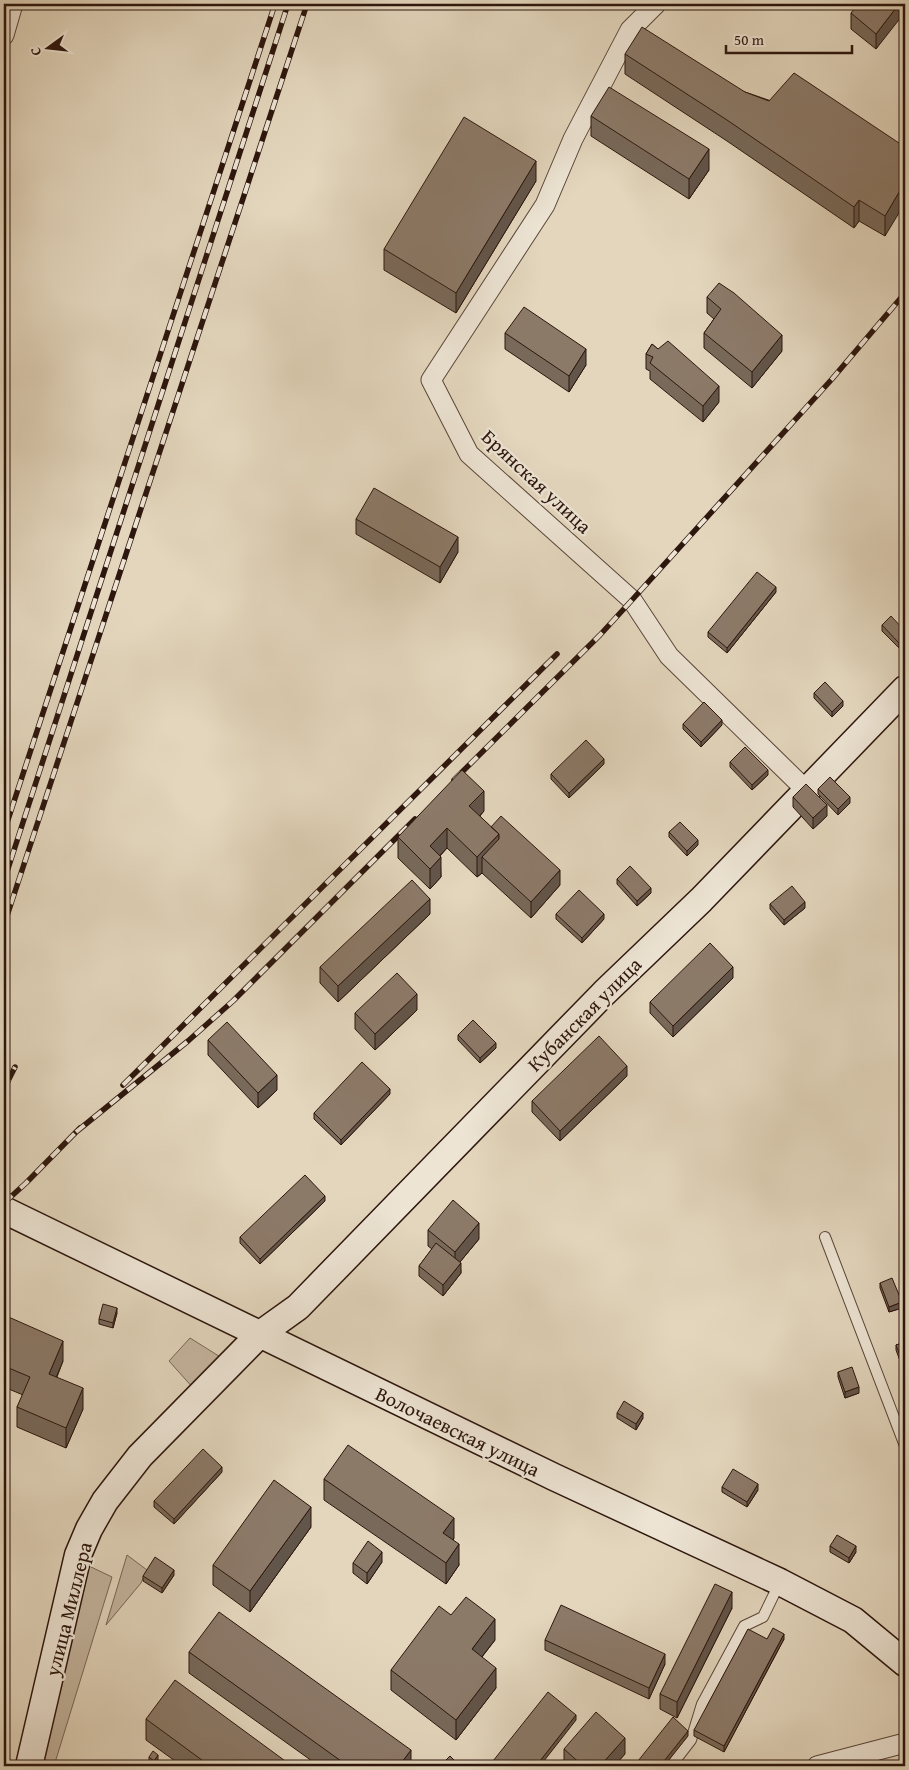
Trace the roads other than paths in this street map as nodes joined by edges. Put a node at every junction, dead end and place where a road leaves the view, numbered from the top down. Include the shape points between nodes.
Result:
1 (13, 4) edge
2 (656, 4) edge
3 (4, 35) edge
4 (905, 689) edge
5 (807, 791) junction
6 (4, 1210) edge
7 (825, 1237) dead end
8 (259, 1335) junction
9 (905, 1446) edge
10 (780, 1582) junction
11 (905, 1663) edge
12 (905, 1743) edge
13 (29, 1766) edge
14 (671, 1766) edge
15 (817, 1766) edge

1 - 3 street
2 - 5 street, Брянская улица via 630,30 572,139 545,205 431,380 469,454 632,600 668,656
4 - 5 main road, Кубанская улица
5 - 8 main road, Кубанская улица via 604,993 298,1307
6 - 8 main road, Волочаевская улица
7 - 9 lane
8 - 10 main road, Волочаевская улица
8 - 13 main road, улица Миллера via 140,1456 105,1501 89,1529 78,1556
10 - 11 main road, Волочаевская улица via 853,1620
10 - 14 lane via 764,1616 744,1626 702,1704 691,1740
12 - 15 street

